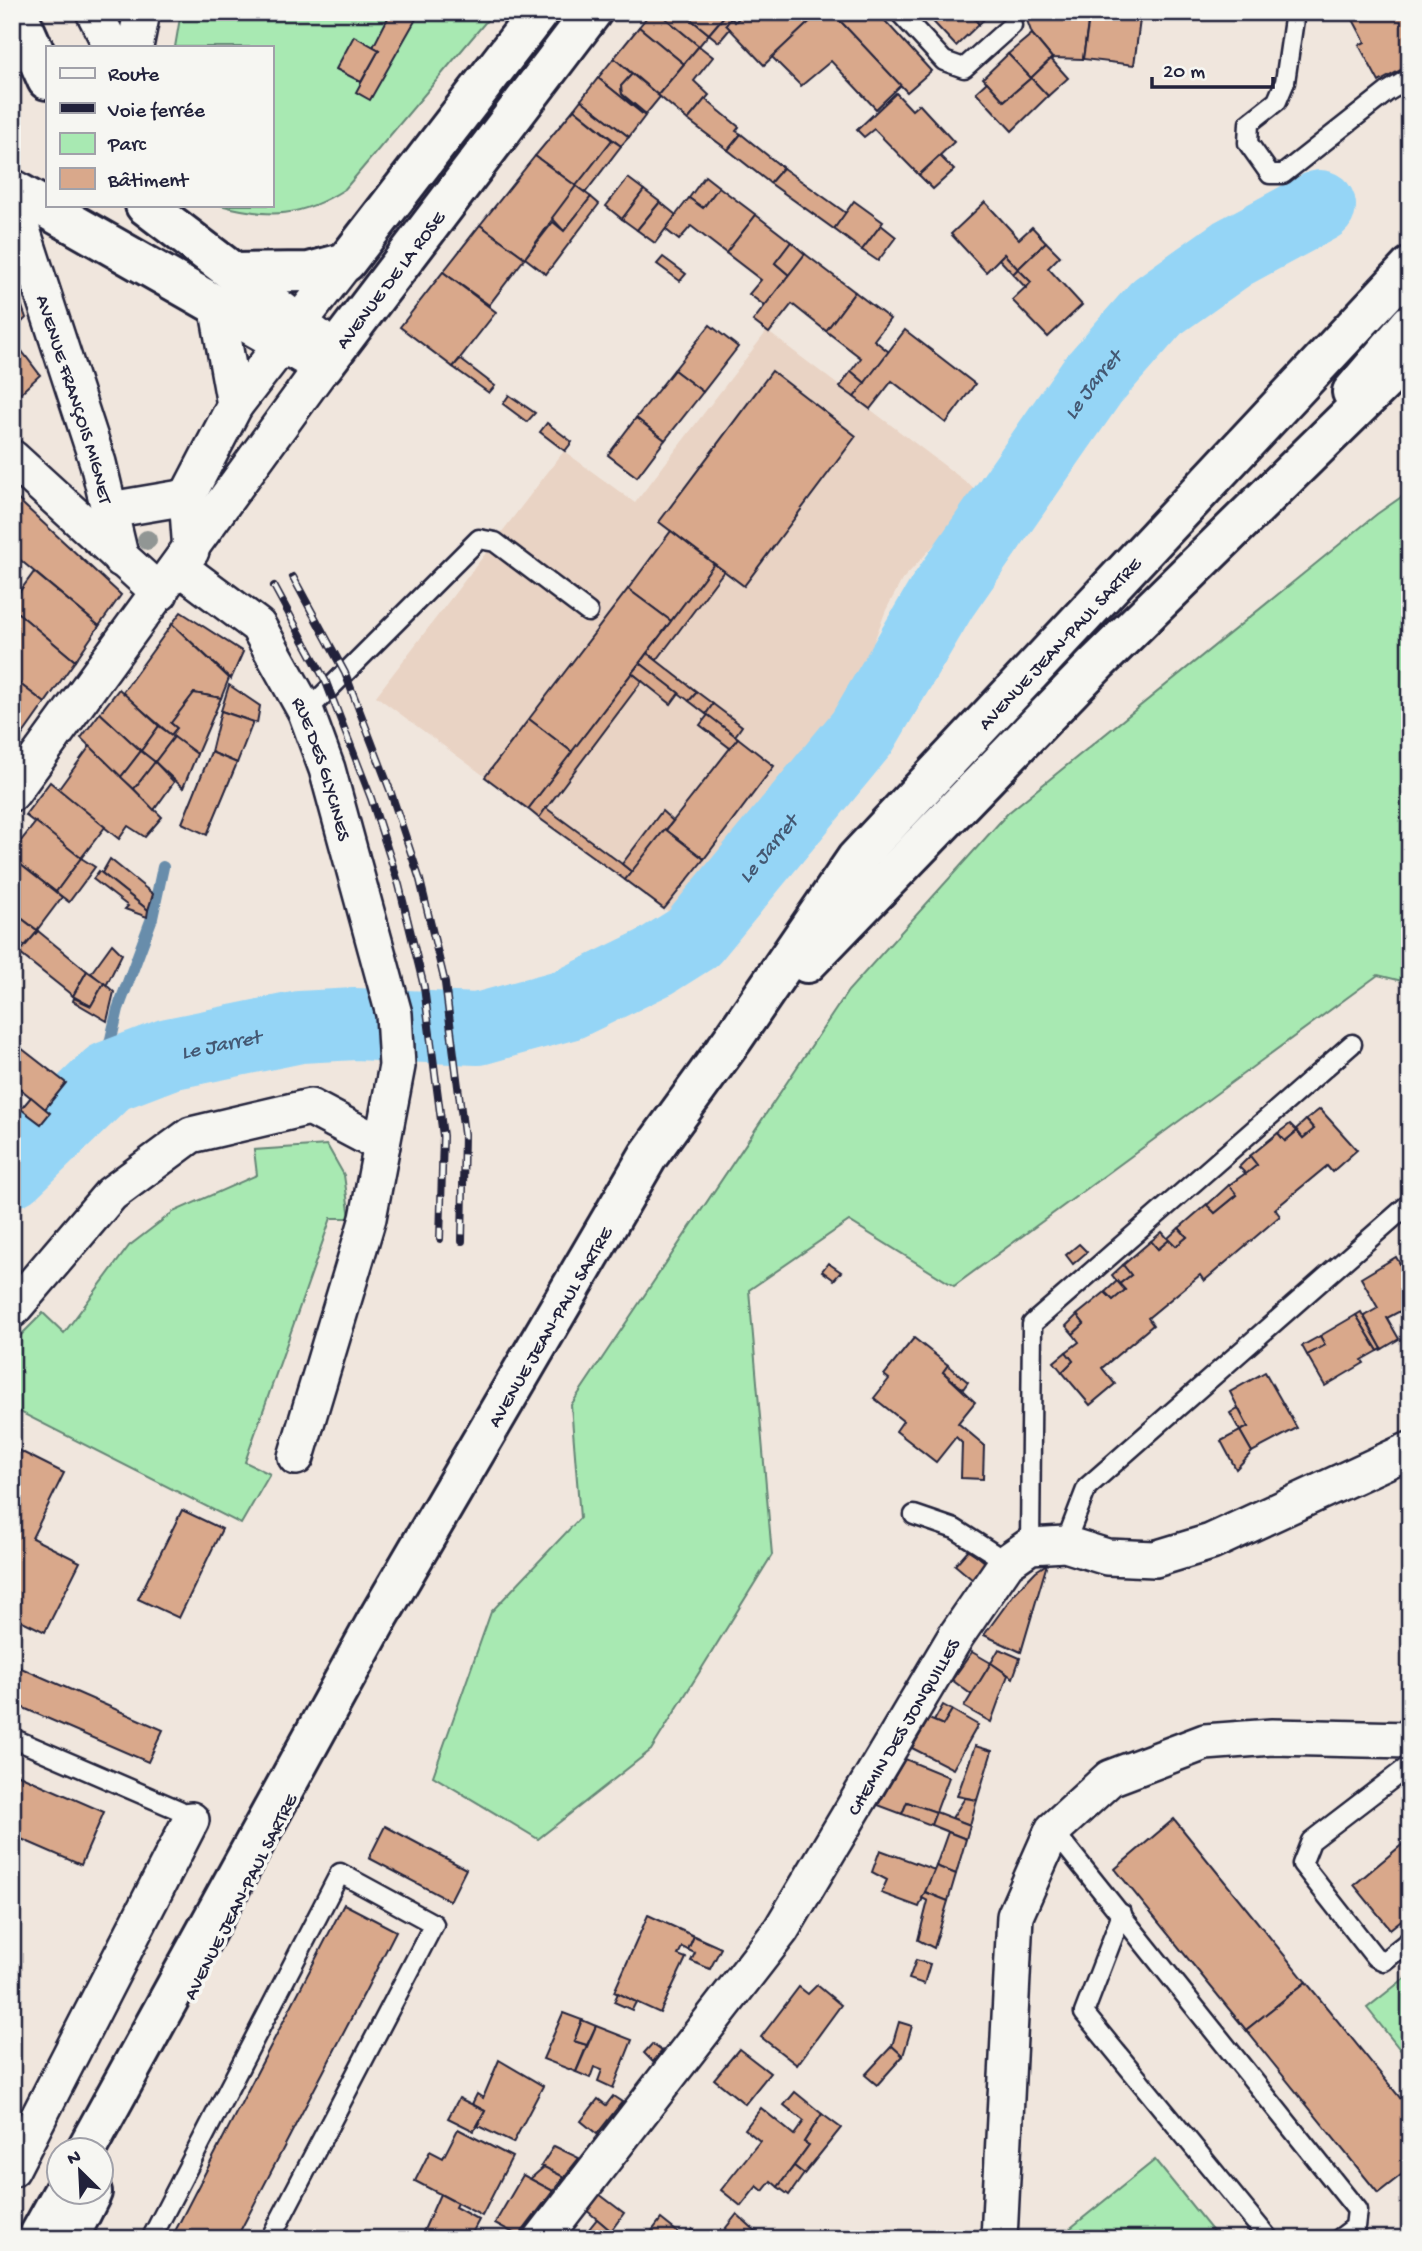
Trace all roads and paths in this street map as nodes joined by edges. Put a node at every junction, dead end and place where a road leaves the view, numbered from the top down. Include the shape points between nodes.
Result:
1 (17, 12) edge
2 (94, 12) edge
3 (142, 12) edge
4 (539, 12) edge
5 (592, 12) edge
6 (899, 12) edge
7 (1295, 12) edge
8 (1012, 25) dead end
9 (111, 46) edge
10 (135, 46) edge
11 (46, 78) edge
12 (1410, 78) edge
13 (12, 189) edge
14 (12, 199) edge
15 (46, 205) edge
16 (48, 206) edge
17 (146, 206) edge
18 (346, 262) junction
19 (1410, 267) edge
20 (226, 289) junction
21 (1410, 324) edge
22 (293, 334) junction
23 (1410, 356) edge
24 (329, 358) junction
25 (236, 405) junction
26 (12, 458) edge
27 (187, 497) junction
28 (110, 510) junction
29 (1249, 513) junction
30 (121, 559) junction
31 (177, 570) junction
32 (588, 612) dead end
33 (306, 712) junction
34 (12, 793) edge
35 (733, 1040) junction
36 (1352, 1044) dead end
37 (382, 1145) junction
38 (1410, 1203) edge
39 (12, 1310) edge
40 (1410, 1450) edge
41 (296, 1457) dead end
42 (914, 1515) dead end
43 (1065, 1544) junction
44 (1018, 1554) junction
45 (377, 1619) junction
46 (12, 1738) edge
47 (1410, 1740) edge
48 (1410, 1765) edge
49 (191, 1819) joint
50 (1053, 1830) junction
51 (1122, 1914) junction
52 (1410, 1940) edge
53 (94, 2136) edge
54 (116, 2144) edge
55 (12, 2169) edge
56 (55, 2206) edge
57 (85, 2206) edge
58 (37, 2239) edge
59 (68, 2239) edge
60 (151, 2239) edge
61 (270, 2239) edge
62 (542, 2239) edge
63 (999, 2239) edge
64 (1269, 2239) edge
65 (1339, 2239) edge

1 - 11 main road
2 - 9 street
3 - 10 street
4 - 18 main road
5 - 24 main road, AVENUE DE LA ROSE
6 - 8 lane via 944,61 964,68
7 - 12 lane via 1285,82 1276,101 1249,122 1248,143 1270,174 1283,174
13 - 15 main road
14 - 28 street, AVENUE FRANÇOIS MIGNET
16 - 20 main road
17 - 20 main road
18 - 20 main road
18 - 22 street
19 - 35 main road, AVENUE JEAN-PAUL SARTRE via 856,859
20 - 22 main road
20 - 25 street
21 - 29 main road
22 - 24 main road
22 - 25 street
23 - 29 main road, AVENUE JEAN-PAUL SARTRE
24 - 31 street, AVENUE DE LA ROSE
25 - 27 street
26 - 30 street, RUE DES GLYCINES
27 - 28 street
27 - 31 street
28 - 30 street, AVENUE FRANÇOIS MIGNET
29 - 35 main road, AVENUE JEAN-PAUL SARTRE via 1098,662
30 - 31 street, RUE DES GLYCINES
31 - 33 street, RUE DES GLYCINES via 258,626
31 - 34 street, AVENUE DE LA ROSE
32 - 33 lane via 495,542 479,539
33 - 37 street, RUE DES GLYCINES via 327,769 394,1014 397,1066
35 - 45 main road, AVENUE JEAN-PAUL SARTRE via 648,1157
36 - 44 lane via 1032,1324
37 - 39 street via 310,1107 191,1135 111,1194
37 - 41 street, RUE DES GLYCINES via 368,1218
38 - 43 lane via 1087,1487
40 - 43 street via 1211,1542 1155,1559 1107,1557
42 - 44 lane
43 - 44 street
44 - 62 street, CHEMIN DES JONQUILLES via 956,1636 781,1930
45 - 53 main road, AVENUE JEAN-PAUL SARTRE
45 - 54 main road, AVENUE JEAN-PAUL SARTRE
46 - 49 lane
47 - 50 street via 1272,1737 1205,1742 1110,1778
48 - 52 lane via 1311,1841 1302,1864 1375,1957 1384,1961
49 - 55 street
50 - 51 lane
50 - 63 street via 1015,1916
51 - 64 lane via 1084,2013
51 - 65 lane via 1357,2210 1355,2227
56 - 58 main road
57 - 59 main road
60 - 61 lane via 340,1873 434,1924

